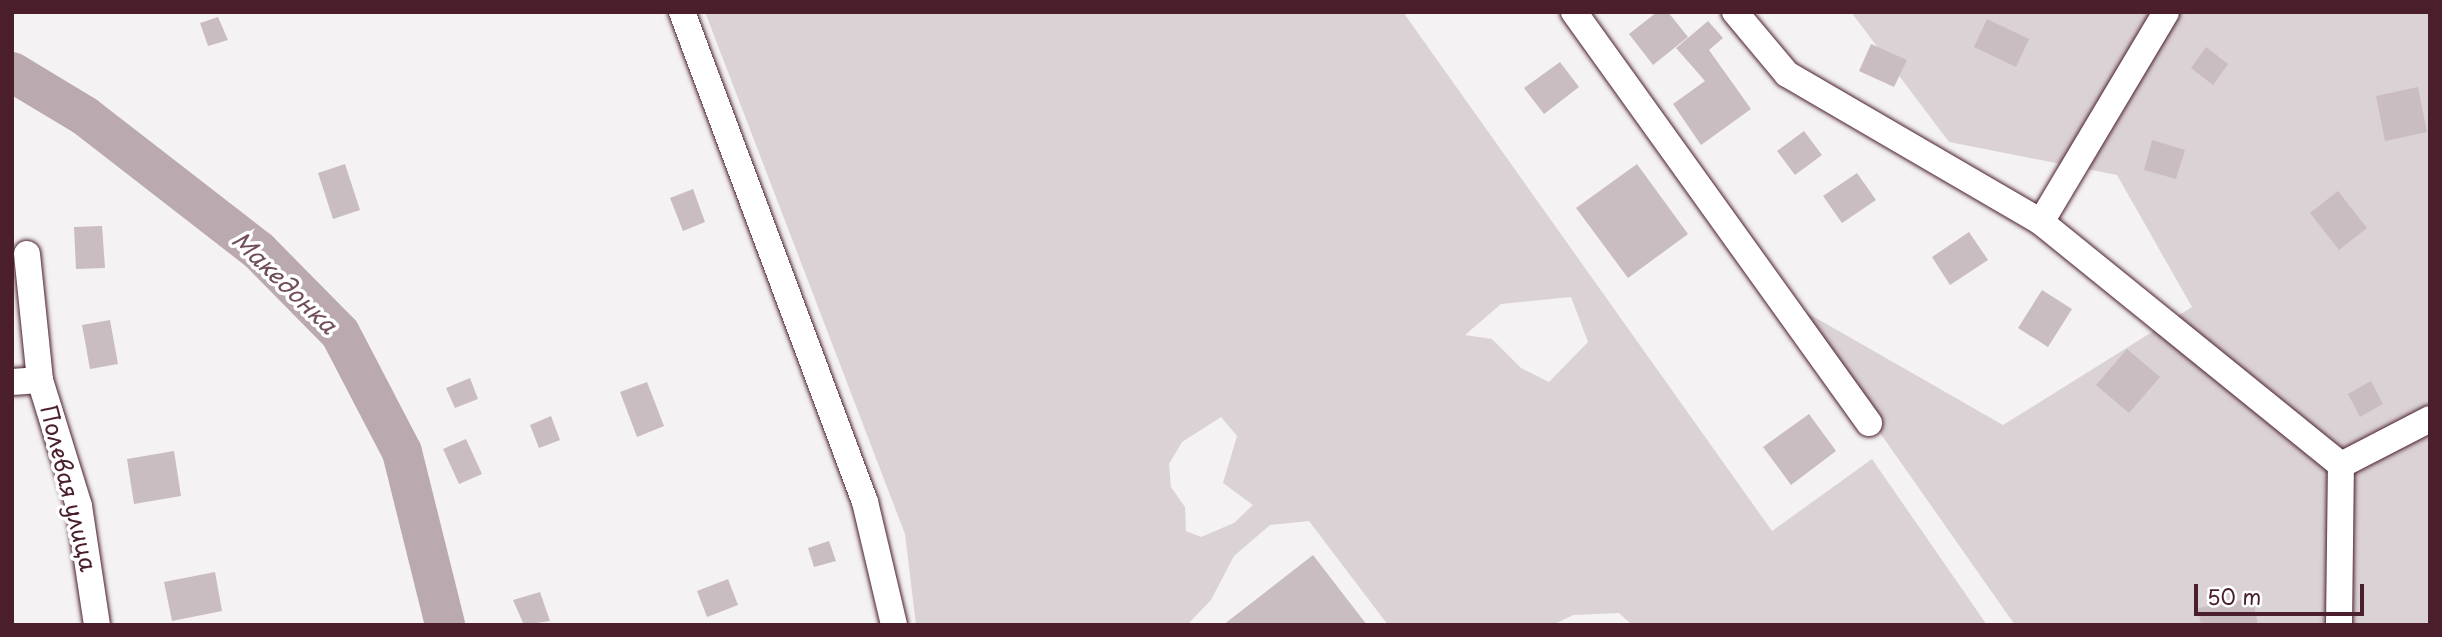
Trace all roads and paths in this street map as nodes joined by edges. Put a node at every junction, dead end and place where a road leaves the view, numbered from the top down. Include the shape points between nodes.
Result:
1 (682, 12) edge
2 (1574, 12) edge
3 (1735, 12) edge
4 (2166, 12) edge
5 (2041, 222) junction
6 (27, 254) dead end
7 (40, 380) junction
8 (12, 382) edge
9 (2430, 419) edge
10 (1869, 423) dead end
11 (2341, 465) junction
12 (97, 625) edge
13 (894, 625) edge
14 (2339, 625) edge

1 - 13 street via 865,502
2 - 10 street
3 - 5 street via 1787,74
4 - 5 street
5 - 11 street
6 - 7 street
7 - 8 street, Полевая улица
7 - 12 street, Полевая улица via 79,506
9 - 11 street
11 - 14 street

